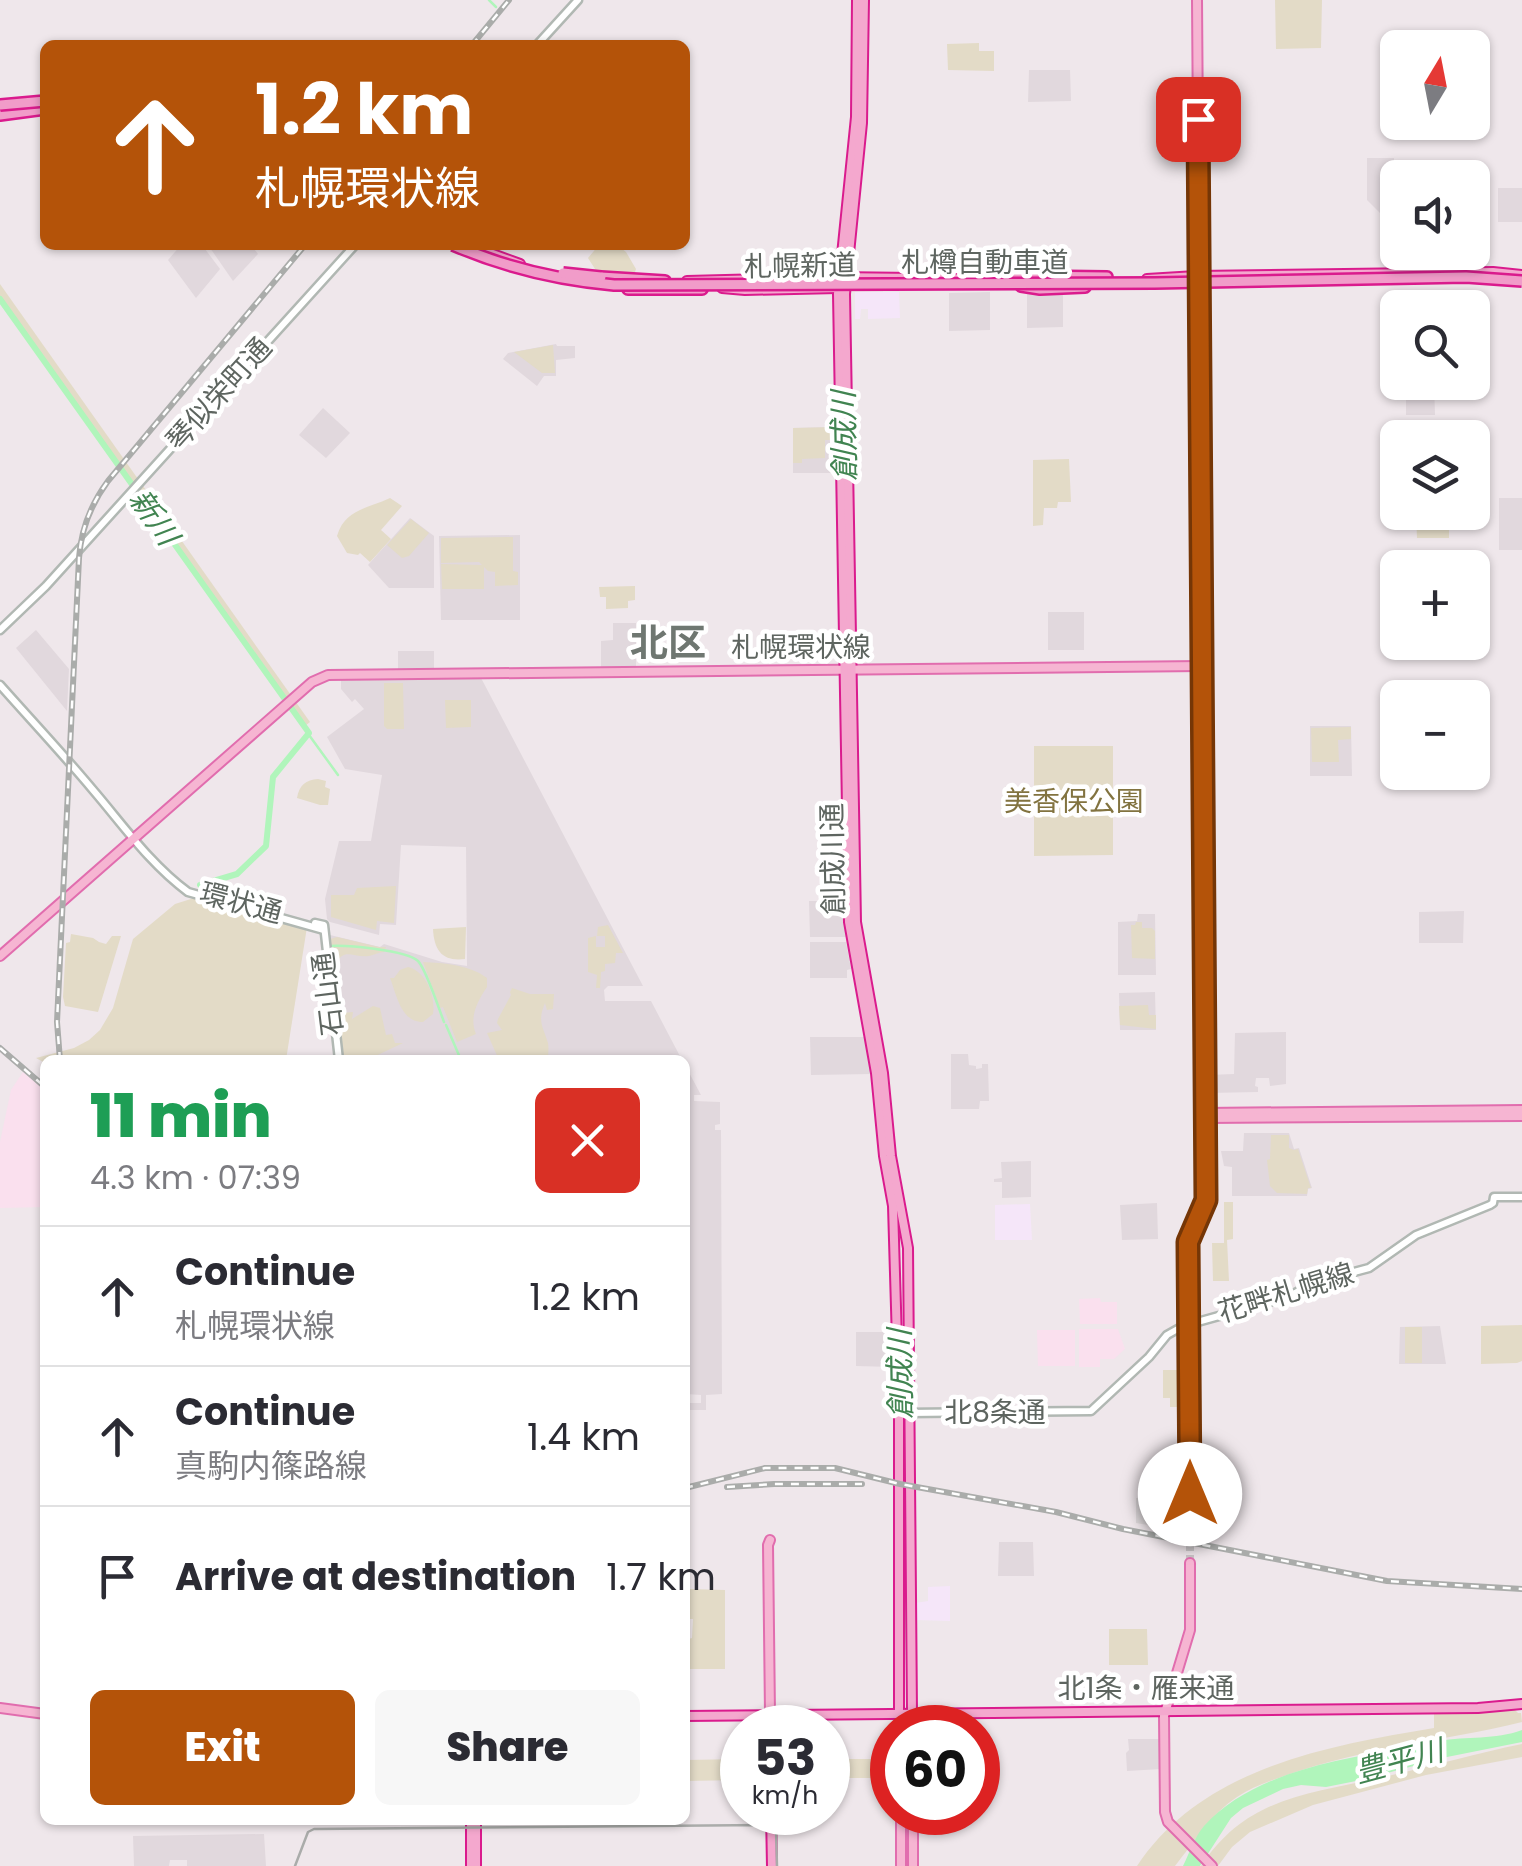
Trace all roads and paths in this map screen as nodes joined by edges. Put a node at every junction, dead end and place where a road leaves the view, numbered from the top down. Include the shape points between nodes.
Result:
1 (578, 0) edge
2 (861, 0) edge
3 (1196, 0) edge
4 (542, 40) edge
5 (40, 105) edge
6 (0, 110) edge
7 (350, 250) edge
8 (460, 250) edge
9 (463, 250) edge
10 (466, 250) edge
11 (481, 250) edge
12 (531, 269) junction
13 (542, 274) junction
14 (996, 279) junction
15 (1522, 280) edge
16 (1159, 281) junction
17 (1199, 281) junction
18 (668, 282) junction
19 (1172, 282) junction
20 (842, 283) junction
21 (1021, 286) junction
22 (717, 287) junction
23 (0, 630) edge
24 (1201, 666) junction
25 (848, 670) junction
26 (0, 685) edge
27 (134, 839) junction
28 (323, 927) joint
29 (0, 956) edge
30 (336, 1055) edge
31 (1522, 1113) edge
32 (1206, 1116) junction
33 (1522, 1197) edge
34 (1186, 1325) junction
35 (1091, 1411) joint
36 (903, 1412) junction
37 (1190, 1532) tunnel mouth
38 (1190, 1563) tunnel mouth
39 (1522, 1704) edge
40 (906, 1705) edge
41 (0, 1708) edge
42 (1166, 1710) junction
43 (1000, 1711) edge
44 (40, 1713) edge
45 (720, 1713) edge
46 (690, 1714) edge
47 (772, 1714) joint
48 (474, 1825) edge
49 (773, 1835) edge
50 (900, 1835) edge
51 (913, 1835) edge
52 (474, 1866) edge
53 (773, 1866) edge
54 (901, 1866) edge
55 (914, 1866) edge
56 (1215, 1866) edge

1 - 4 main road
2 - 20 highway, 創成川通
3 - 17 main road
5 - 6 highway, bridge
7 - 23 main road, 琴似栄町通
8 - 22 highway, 札幌新道 via 556,280
9 - 13 highway, 札樽自動車道, bridge
10 - 12 highway, 札樽自動車道, bridge
11 - 18 highway, 札幌新道 via 553,272
12 - 16 highway, 札樽自動車道, bridge via 630,283
12 - 18 highway, bridge
13 - 19 highway, 札樽自動車道, bridge via 646,286
13 - 22 highway, bridge via 587,286
14 - 16 highway, bridge
14 - 17 highway, 札幌新道
14 - 20 highway, 札幌新道
15 - 16 highway, 札樽自動車道, bridge via 1466,274
15 - 17 highway, 札幌新道 via 1493,272
15 - 19 highway, 札樽自動車道, bridge
17 - 21 highway, 札幌新道
17 - 24 main road
18 - 20 highway, 札幌新道
19 - 21 highway, bridge
20 - 21 highway, 札幌新道
20 - 22 highway, 札幌新道
20 - 25 highway, 創成川通
24 - 25 main road, 札幌環状線
24 - 32 main road
25 - 27 main road, 札幌環状線 via 331,674 316,680
25 - 36 highway, 創成川通 via 856,930 908,1248
26 - 27 main road
27 - 28 main road, 環状通 via 186,890
27 - 29 main road, 札幌環状線
28 - 30 main road, 石山通
31 - 32 main road
32 - 34 main road via 1206,1200 1188,1242
33 - 34 main road, 花畔札幌線 via 1494,1197 1369,1268
34 - 35 main road, 花畔札幌線
34 - 37 main road
35 - 36 main road, 北8条通
36 - 40 highway, 創成川通
38 - 42 main road via 1190,1630
39 - 42 highway, 北1条・雁来通
41 - 44 main road
42 - 43 highway, 北1条・雁来通
42 - 56 main road via 1168,1810 1174,1826
45 - 46 highway, 北1条・雁来通
47 - 47 main road via 770,1540
48 - 52 highway
49 - 53 highway
50 - 54 main road
51 - 55 main road

